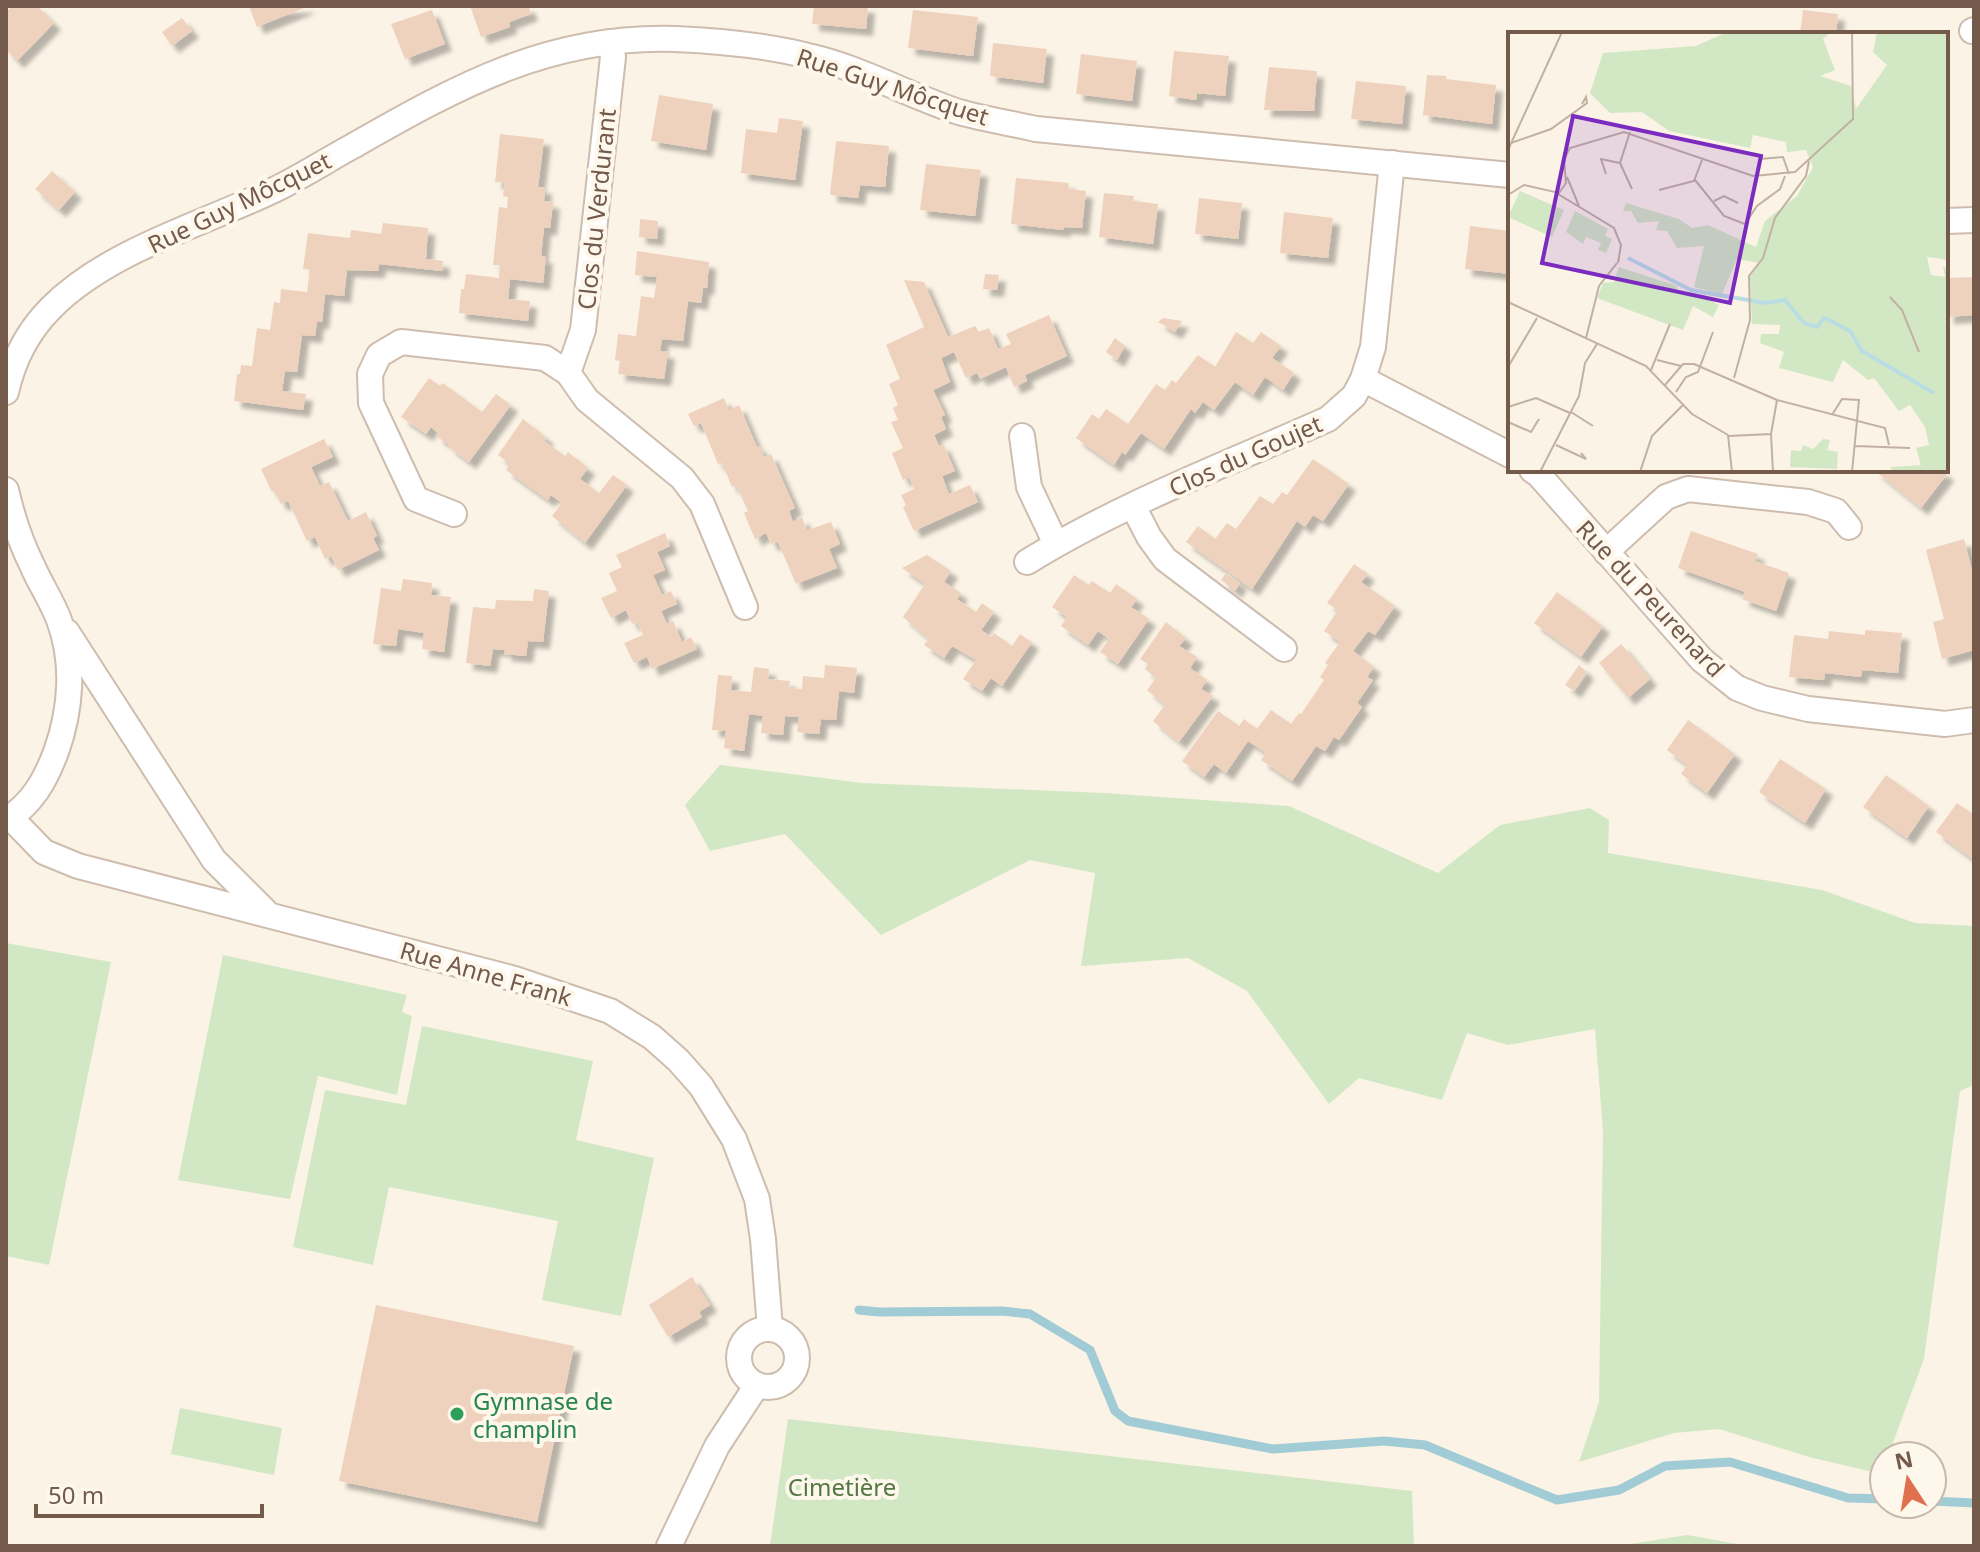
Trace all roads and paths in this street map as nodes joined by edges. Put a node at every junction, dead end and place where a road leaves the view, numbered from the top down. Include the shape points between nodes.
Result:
1 (610, 42) junction
2 (1392, 163) junction
3 (1508, 175) edge
4 (1974, 220) edge
5 (1948, 221) edge
6 (568, 373) junction
7 (1363, 379) junction
8 (6, 392) edge
9 (1022, 436) dead end
10 (1508, 454) edge
11 (1535, 472) edge
12 (6, 490) edge
13 (1133, 506) junction
14 (454, 514) dead end
15 (1849, 527) dead end
16 (1056, 544) junction
17 (1606, 552) junction
18 (1027, 562) dead end
19 (745, 607) dead end
20 (59, 620) junction
21 (1284, 649) dead end
22 (1974, 720) edge
23 (8, 818) edge
24 (266, 913) junction
25 (770, 1329) junction
26 (757, 1385) junction
27 (669, 1546) edge

1 - 2 street, Rue Guy Môcquet via 747,44 815,57 960,112 1036,129
1 - 6 street, Clos du Verdurant via 613,57 583,330
1 - 8 street, Rue Guy Môcquet via 544,55 455,90 277,189 127,256 51,308 21,350
2 - 3 street, Rue Guy Môcquet
2 - 7 street, Clos du Goujet via 1373,347
4 - 5 street
6 - 14 street via 545,358 401,342 379,355 370,374 371,403 416,499
6 - 19 street via 587,400 682,478 702,504
7 - 10 street
7 - 13 street, Clos du Goujet via 1354,396 1328,419
9 - 16 street via 1029,487
11 - 17 street, Rue du Peurenard
12 - 20 street via 19,537
13 - 16 street, Clos du Goujet
13 - 21 street via 1165,559
15 - 17 street via 1836,511 1808,502 1688,489 1666,497
16 - 18 street, Clos du Goujet
17 - 22 street, Rue du Peurenard via 1702,660 1737,688 1808,709 1945,724
20 - 23 street via 70,691 60,741 37,792
20 - 24 street via 214,860
23 - 24 street, Rue Anne Frank via 44,852 78,866
24 - 25 street, Rue Anne Frank via 557,991 610,1011 652,1037 701,1086 742,1159 757,1199
25 - 26 street via 745,1340 739,1356 743,1374
25 - 26 street via 792,1343 795,1369 783,1383
26 - 27 street via 717,1446

